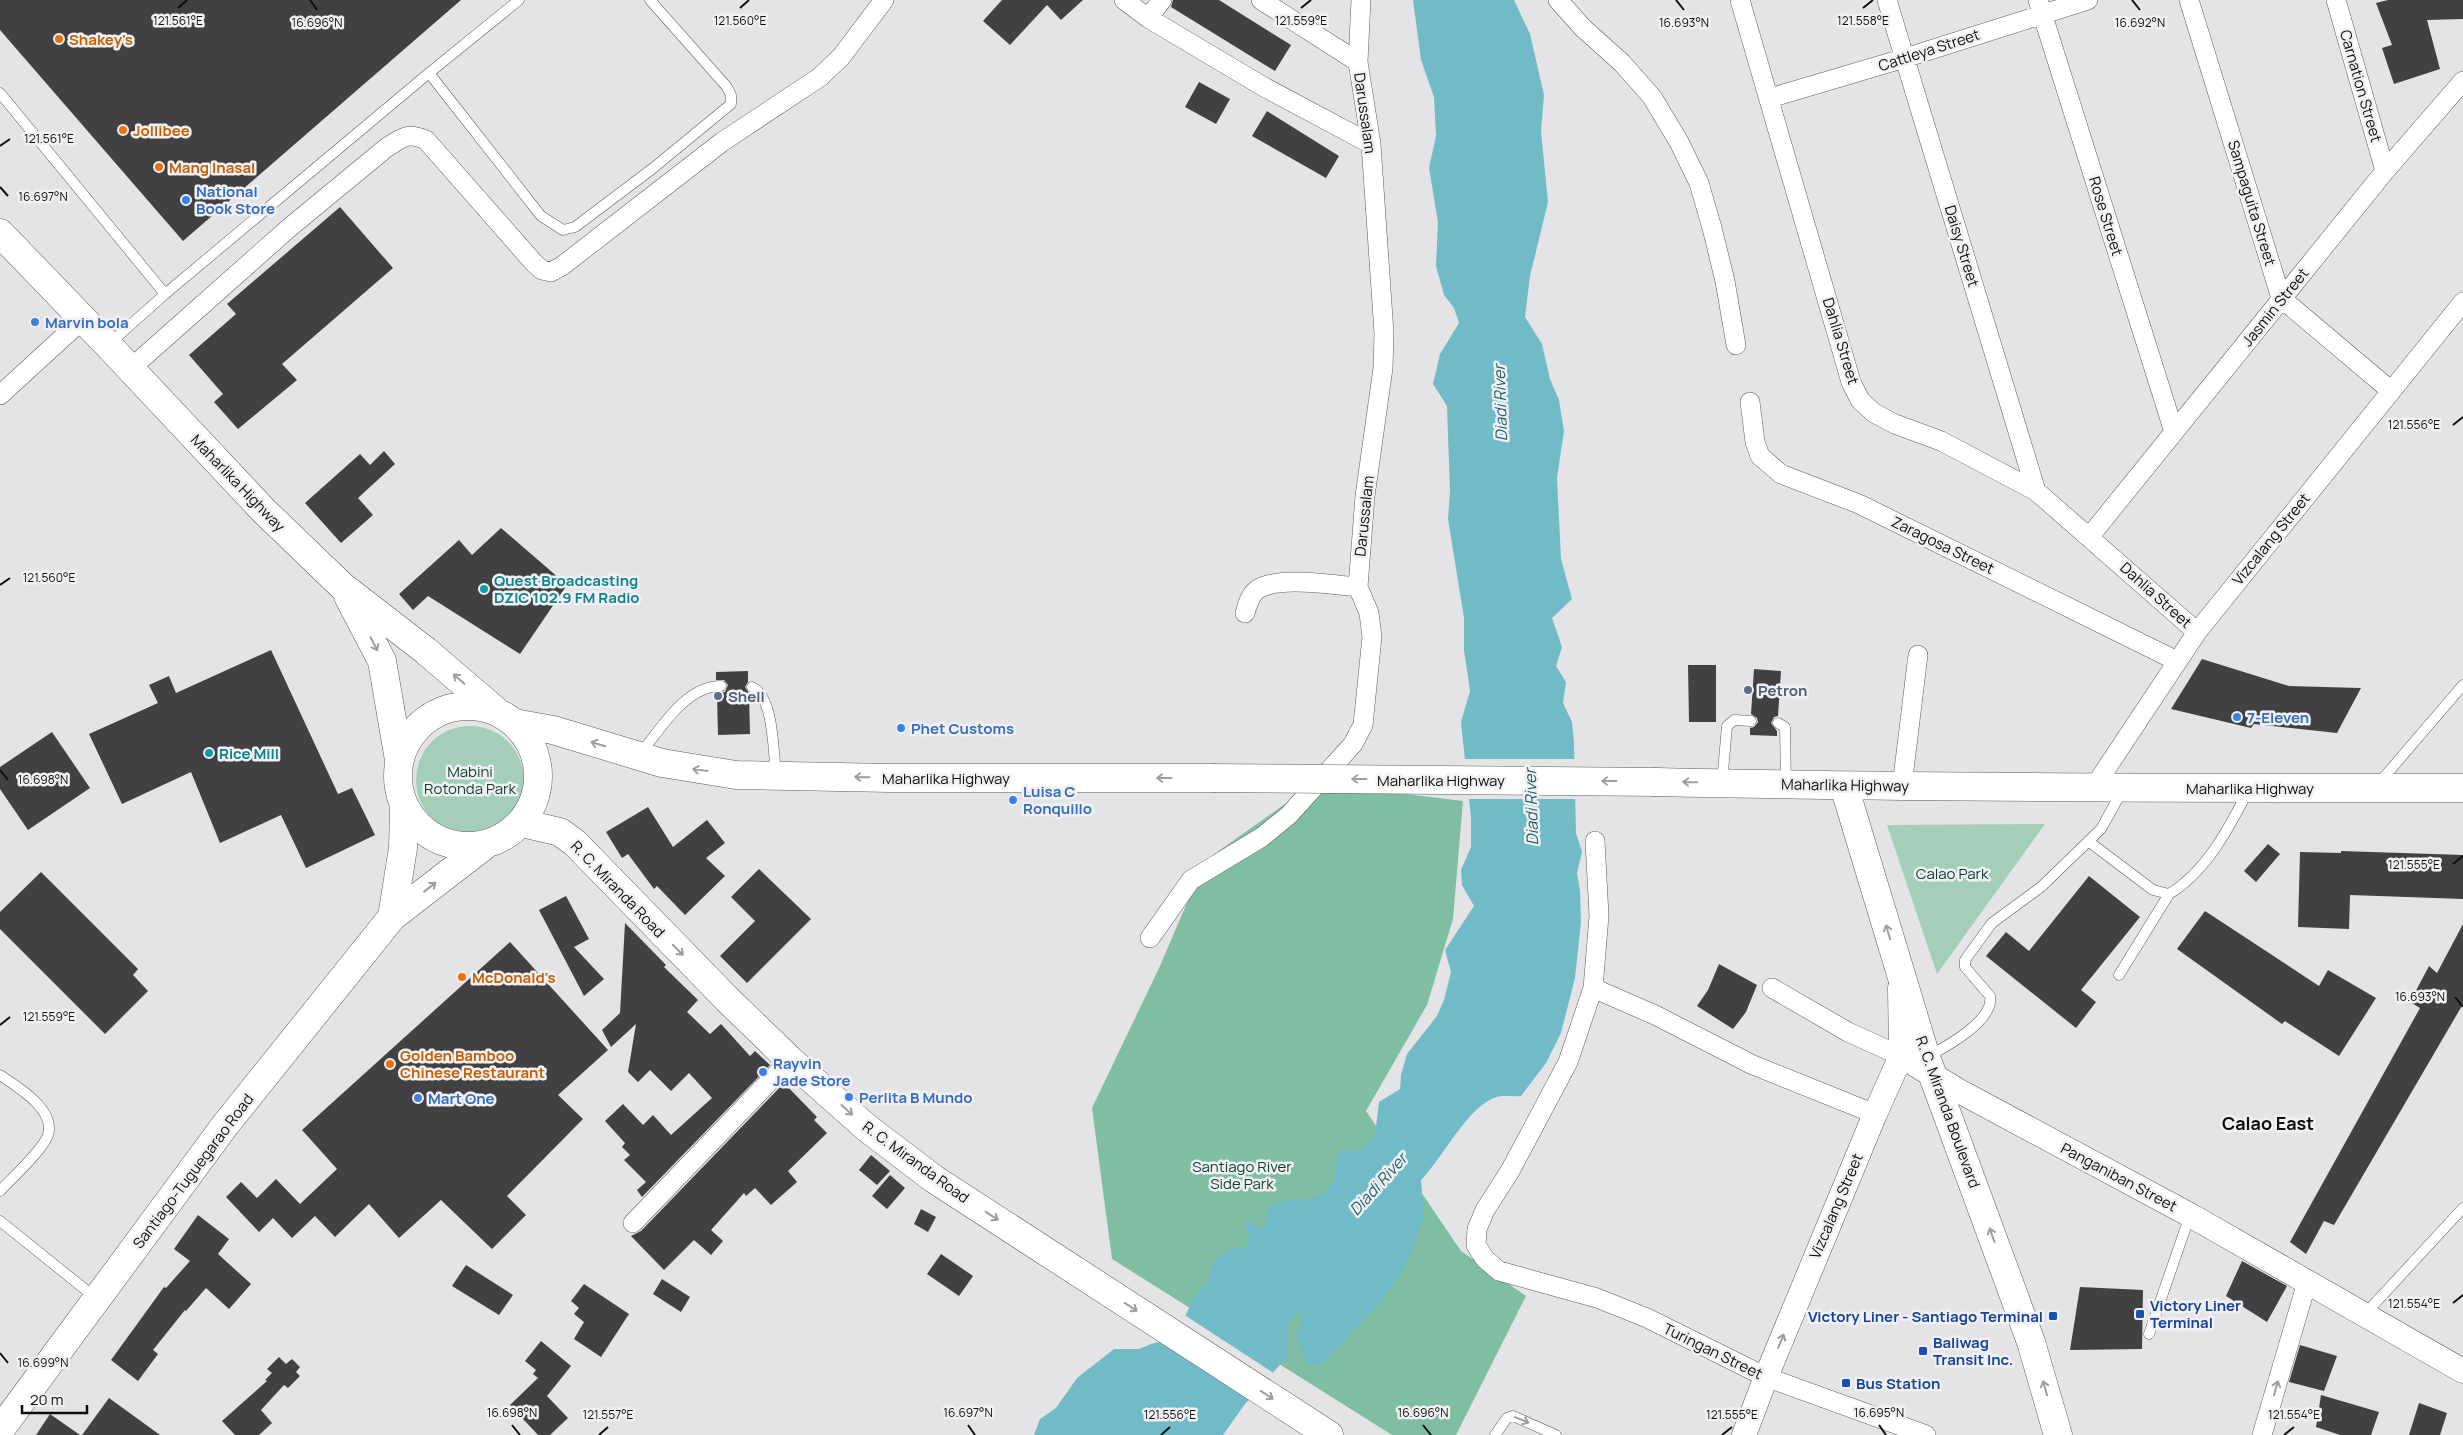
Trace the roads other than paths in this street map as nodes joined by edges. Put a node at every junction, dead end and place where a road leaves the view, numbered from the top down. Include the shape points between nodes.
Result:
1 (519, 0) edge
2 (650, 0) edge
3 (884, 0) edge
4 (1124, 0) edge
5 (1162, 0) edge
6 (1261, 0) edge
7 (1361, 0) edge
8 (1558, 0) edge
9 (1740, 0) edge
10 (1888, 0) edge
11 (2088, 0) edge
12 (2189, 0) edge
13 (2336, 0) edge
14 (2040, 7) edge
15 (1148, 18) junction
16 (1905, 58) junction
17 (1358, 62) junction
18 (429, 73) junction
19 (2463, 81) edge
20 (0, 93) edge
21 (1770, 98) junction
22 (1371, 144) junction
23 (2385, 171) junction
24 (0, 234) edge
25 (165, 294) junction
26 (2281, 298) junction
27 (2463, 302) edge
28 (82, 320) junction
29 (108, 344) junction
30 (1736, 345) dead end
31 (130, 369) junction
32 (2390, 390) junction
33 (0, 395) edge
34 (1750, 402) dead end
35 (2174, 432) junction
36 (2036, 491) junction
37 (2090, 536) junction
38 (342, 586) junction
39 (1358, 586) junction
40 (1245, 613) dead end
41 (2197, 632) junction
42 (1918, 655) dead end
43 (2177, 661) junction
44 (2463, 685) edge
45 (721, 686) dead end
46 (752, 687) dead end
47 (505, 717) junction
48 (1751, 721) dead end
49 (1778, 723) dead end
50 (637, 756) junction
51 (399, 760) junction
52 (776, 775) junction
53 (1722, 783) junction
54 (1786, 785) junction
55 (1844, 786) junction
56 (1902, 786) junction
57 (2094, 787) junction
58 (2124, 788) junction
59 (2375, 788) junction
60 (2463, 788) edge
61 (2249, 790) junction
62 (404, 808) junction
63 (522, 823) junction
64 (2088, 841) junction
65 (1595, 842) dead end
66 (484, 846) junction
67 (2169, 894) junction
68 (392, 917) junction
69 (1150, 938) dead end
70 (2119, 975) dead end
71 (1593, 988) junction
72 (1772, 988) dead end
73 (790, 1060) junction
74 (1920, 1063) junction
75 (0, 1075) edge
76 (1875, 1114) junction
77 (0, 1190) edge
78 (2463, 1208) edge
79 (2190, 1215) junction
80 (0, 1221) edge
81 (633, 1223) dead end
82 (2307, 1282) junction
83 (98, 1300) junction
84 (2365, 1314) junction
85 (2149, 1334) dead end
86 (2463, 1371) edge
87 (1766, 1377) junction
88 (0, 1430) edge
89 (1329, 1435) edge
90 (1495, 1435) edge
91 (1556, 1435) edge
92 (1744, 1435) edge
93 (1926, 1435) edge
94 (2058, 1435) edge
95 (2262, 1435) edge

1 - 18 lane
2 - 18 lane via 727,87 731,104 616,198 575,227 563,230 541,216
3 - 31 street via 841,57 820,77 722,142 551,272 534,263 426,140 412,134 386,148 304,216
4 - 15 street
5 - 15 street
6 - 17 street
7 - 17 street, Darussalam
8 - 30 street via 1652,97 1679,142 1699,183 1712,228
9 - 21 street, Dahlia Street
10 - 16 street, Daisy Street
11 - 14 street, Cattleya Street
12 - 26 street, Sampaguita Street
13 - 23 street, Carnation Street
14 - 16 street, Cattleya Street
14 - 35 street, Rose Street
15 - 22 street via 1310,114
16 - 21 street, Cattleya Street
16 - 36 street, Daisy Street
17 - 22 street, Darussalam
18 - 25 lane
19 - 23 street, Jasmin Street
20 - 25 lane
21 - 36 street, Dahlia Street via 1851,382 1860,400 1874,413 1894,424 1941,441
22 - 39 street, Darussalam via 1382,293 1383,368 1365,496
23 - 26 street, Jasmin Street
24 - 28 main road, Maharlika Highway
25 - 29 lane
26 - 32 street
26 - 35 street, Jasmin Street
27 - 32 street, Vizcalang Street
28 - 29 main road, Maharlika Highway
28 - 33 street
29 - 31 main road, Maharlika Highway
31 - 38 main road, Maharlika Highway via 264,511
32 - 41 street, Vizcalang Street
34 - 43 street, Zaragosa Street via 1760,456 1781,474 1859,504
35 - 37 street, Jasmin Street
36 - 37 street, Dahlia Street
37 - 41 street, Dahlia Street
47 -> 38 main road, Maharlika Highway
38 -> 51 main road via 382,660
39 - 40 street via 1272,585 1253,594
39 - 69 street, Darussalam via 1369,613 1372,637 1363,725 1353,744 1289,815 1262,837 1191,880
41 - 43 street, Vizcalang Street
42 - 56 street
43 - 57 street, Vizcalang Street
44 - 59 lane
45 - 50 lane via 701,689 693,694
46 - 52 lane via 759,690 768,704
50 -> 47 main road, Maharlika Highway
47 - 51 main road via 472,706 447,708 425,720 408,738
47 - 63 main road via 529,740 537,760 539,782 534,804
48 - 53 lane via 1734,720 1727,726
49 - 54 lane via 1785,727
52 -> 50 main road, Maharlika Highway via 686,768
51 - 62 main road via 398,785
53 -> 52 main road, Maharlika Highway, bridge
53 - 54 main road, Maharlika Highway
54 - 55 main road, Maharlika Highway
55 - 56 main road, Maharlika Highway
74 -> 55 main road, R. C. Miranda Boulevard via 1900,973
56 - 57 main road, Maharlika Highway
57 - 58 main road, Maharlika Highway
58 - 61 main road, Maharlika Highway
58 - 64 lane via 2101,829
59 - 60 main road, Maharlika Highway
59 - 61 main road, Maharlika Highway
61 - 67 lane via 2227,831 2209,855 2181,886
62 - 66 main road via 418,827 438,841 460,847
62 - 68 main road, Santiago-Tuguegarao Road via 403,848
63 - 66 main road via 505,838
63 -> 73 main road, R. C. Miranda Road via 560,832 575,843 668,941
64 - 67 lane via 2153,890
64 - 74 lane via 2041,887 1992,923 1965,960 1965,967 1990,996 1990,1005 1964,1035
65 - 71 street via 1599,916
68 -> 66 main road, Santiago-Tuguegarao Road
67 - 70 lane
68 - 83 main road, Santiago-Tuguegarao Road via 226,1124
71 - 76 street via 1754,1065
71 - 87 street, Turingan Street via 1568,1062 1510,1171 1485,1210 1477,1229 1476,1245 1485,1259 1499,1271 1606,1302 1647,1318
72 - 74 street, Panganiban Street via 1848,1032
73 - 81 street
73 -> 89 main road, R. C. Miranda Road via 867,1128 934,1179
74 - 76 street, Vizcalang Street
74 - 79 street, Panganiban Street via 1959,1091
94 -> 74 main road, R. C. Miranda Boulevard via 2031,1342
75 - 77 lane via 24,1091 46,1115 48,1135
87 -> 76 street, Vizcalang Street
78 - 84 lane
79 - 82 street, Panganiban Street
79 - 85 lane
80 - 83 lane
82 - 84 street, Panganiban Street
95 -> 82 street
83 - 88 main road, Santiago-Tuguegarao Road
84 - 86 street, Panganiban Street
87 - 92 street, Vizcalang Street
87 - 93 street, Turingan Street
90 -> 91 lane via 1507,1418 1513,1416

